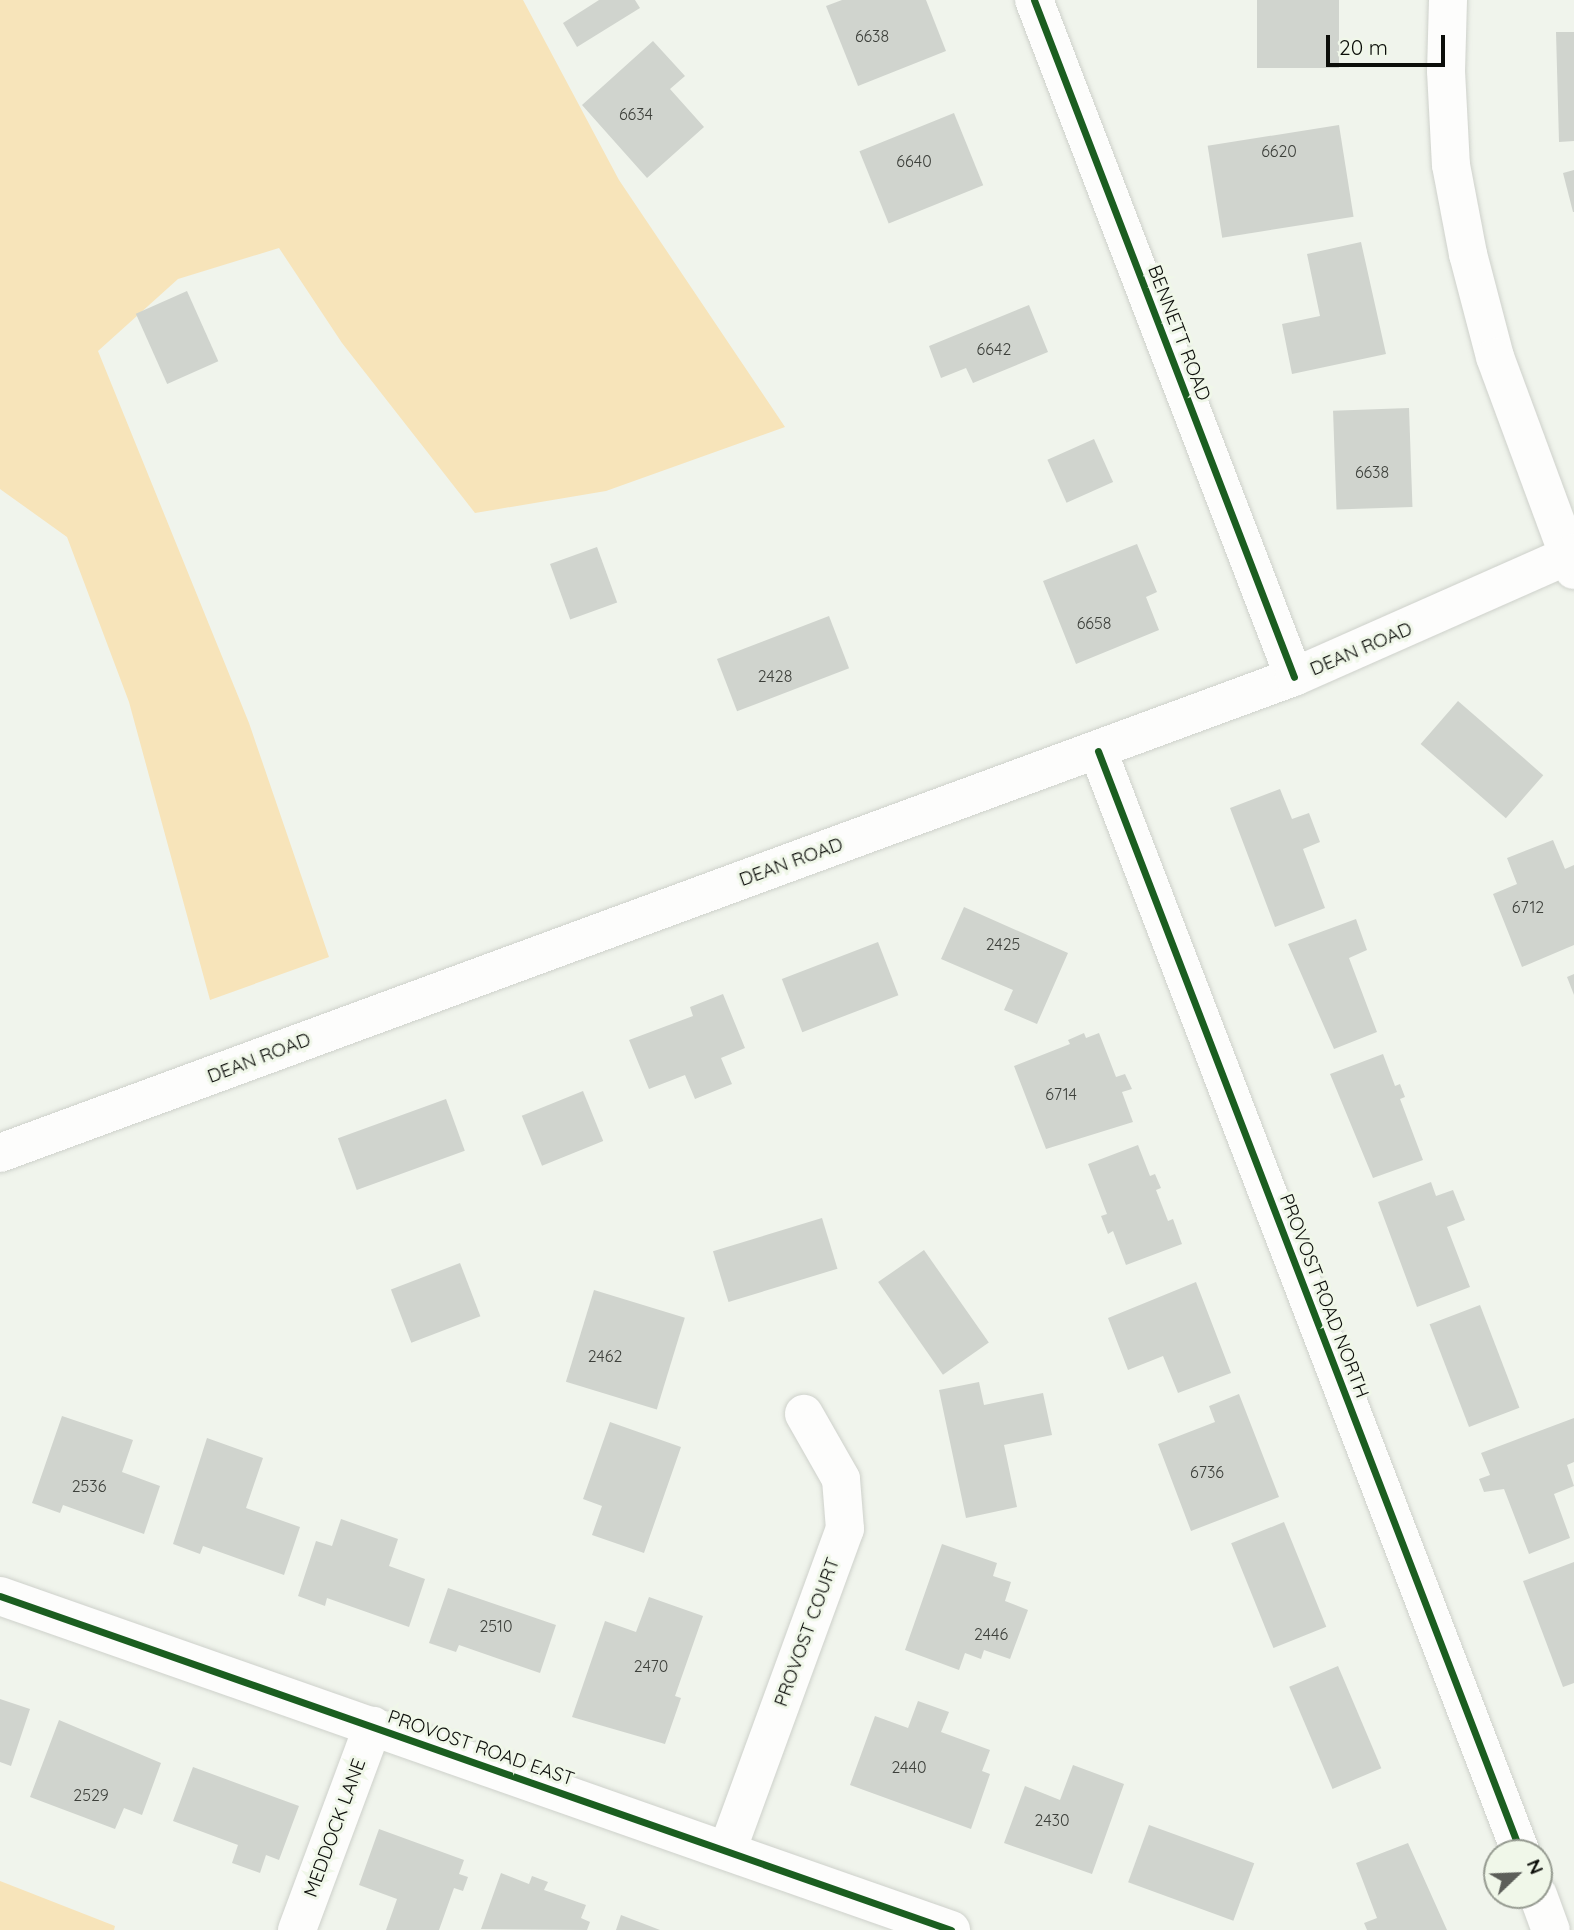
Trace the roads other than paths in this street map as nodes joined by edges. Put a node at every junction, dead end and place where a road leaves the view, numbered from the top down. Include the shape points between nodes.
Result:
1 (1034, 0) edge
2 (1448, 0) edge
3 (1572, 560) edge
4 (1294, 677) junction
5 (1098, 751) junction
6 (0, 1153) edge
7 (804, 1414) dead end
8 (0, 1596) edge
9 (373, 1726) junction
10 (1516, 1839) edge
11 (727, 1851) junction
12 (1543, 1909) edge
13 (297, 1930) edge
14 (951, 1930) edge
15 (1551, 1930) edge

1 - 4 street, BENNETT ROAD
2 - 3 street via 1451,165 1468,254 1495,357
3 - 4 street, DEAN ROAD
4 - 5 street, DEAN ROAD
5 - 6 street, DEAN ROAD
5 - 10 street, PROVOST ROAD NORTH
7 - 11 street, PROVOST COURT via 841,1479 845,1529
8 - 9 street, PROVOST ROAD EAST
9 - 11 street, PROVOST ROAD EAST
9 - 13 street, MEDDOCK LANE
11 - 14 street, PROVOST ROAD EAST
12 - 15 street

